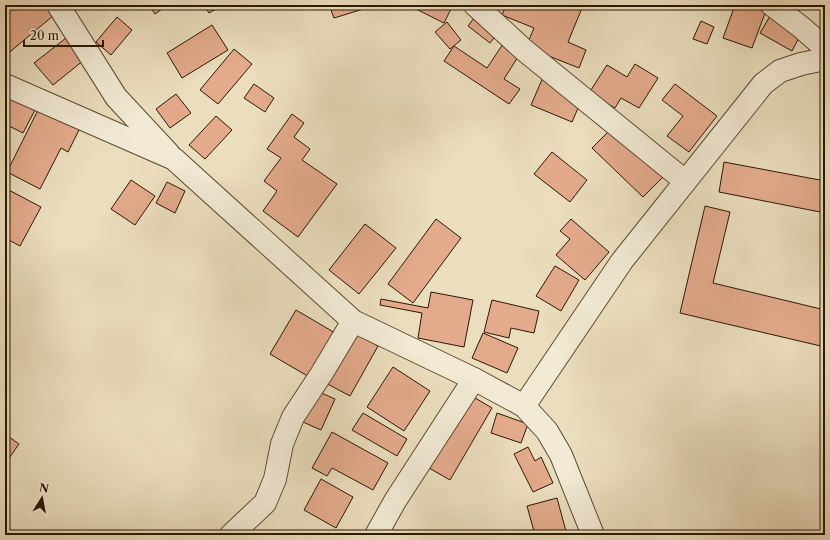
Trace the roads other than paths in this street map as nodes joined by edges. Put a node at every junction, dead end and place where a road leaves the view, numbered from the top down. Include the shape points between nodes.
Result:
1 (58, 5) edge
2 (475, 5) edge
3 (772, 5) edge
4 (825, 48) edge
5 (825, 59) edge
6 (5, 85) edge
7 (174, 159) junction
8 (685, 181) junction
9 (353, 321) junction
10 (474, 379) junction
11 (524, 406) junction
12 (231, 535) edge
13 (376, 535) edge
14 (593, 535) edge

1 - 7 street via 116,96
2 - 8 street via 524,50
3 - 4 street
5 - 8 street via 780,71 763,84
6 - 7 street
7 - 9 street
8 - 11 street via 622,261
9 - 10 street
9 - 12 street via 293,417 282,444 276,479 265,503
10 - 11 street
10 - 13 street
11 - 14 street via 547,431 561,455

